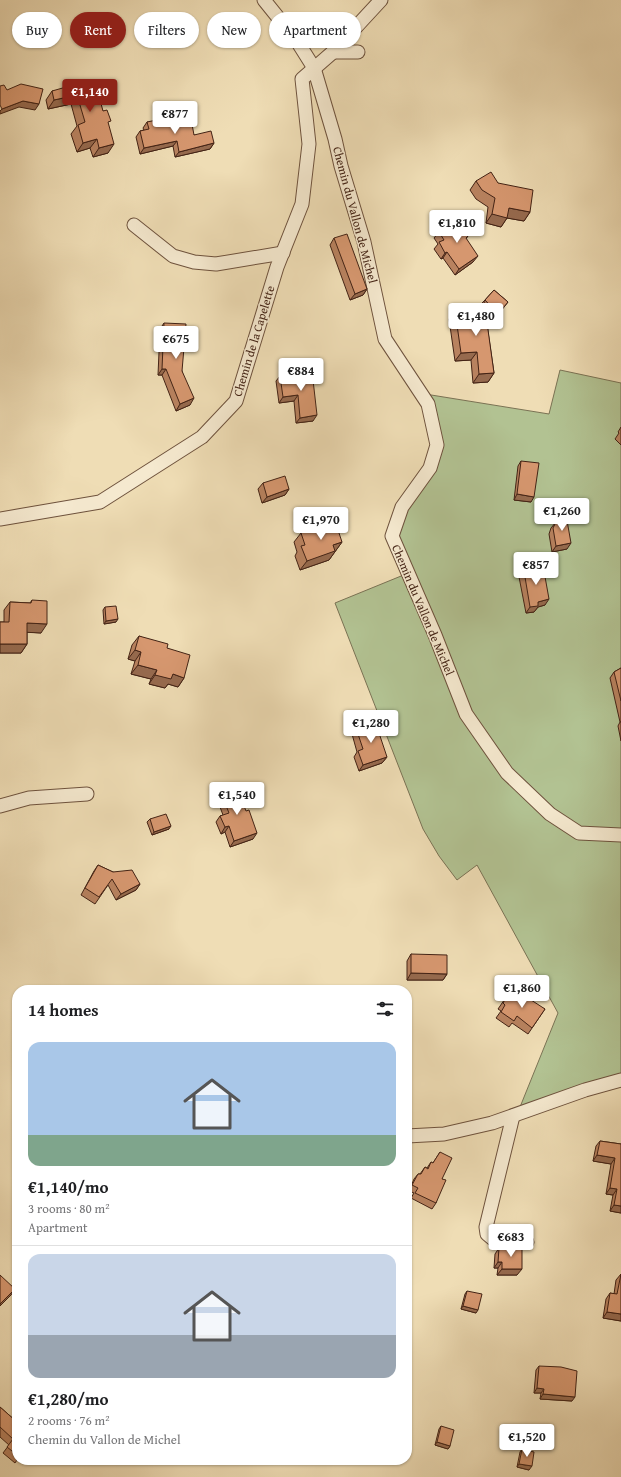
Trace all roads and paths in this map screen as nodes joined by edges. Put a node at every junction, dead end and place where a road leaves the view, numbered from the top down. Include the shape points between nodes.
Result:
1 (264, 0) edge
2 (381, 0) edge
3 (333, 52) junction
4 (358, 52) dead end
5 (314, 68) junction
6 (134, 225) dead end
7 (283, 253) junction
8 (0, 519) edge
9 (87, 794) dead end
10 (0, 806) edge
11 (621, 836) edge
12 (621, 1080) edge
13 (513, 1116) junction
14 (412, 1136) edge
15 (527, 1242) dead end

1 - 5 street, Chemin du Vallon de Michel via 297,41
2 - 3 street
3 - 4 street
3 - 5 street
5 - 7 street, Chemin de la Capelette via 302,79 309,144 302,204
5 - 11 street, Chemin du Vallon de Michel via 364,242 385,339 428,404 437,445 430,468 402,507 392,536 466,714 507,773 550,814 579,833
6 - 7 street via 173,256 194,262 216,264
7 - 8 street, Chemin de la Capelette via 236,401 202,437 100,502
9 - 10 street via 29,798
12 - 13 street
13 - 14 street via 444,1134
13 - 15 street via 486,1227 487,1234 493,1239

